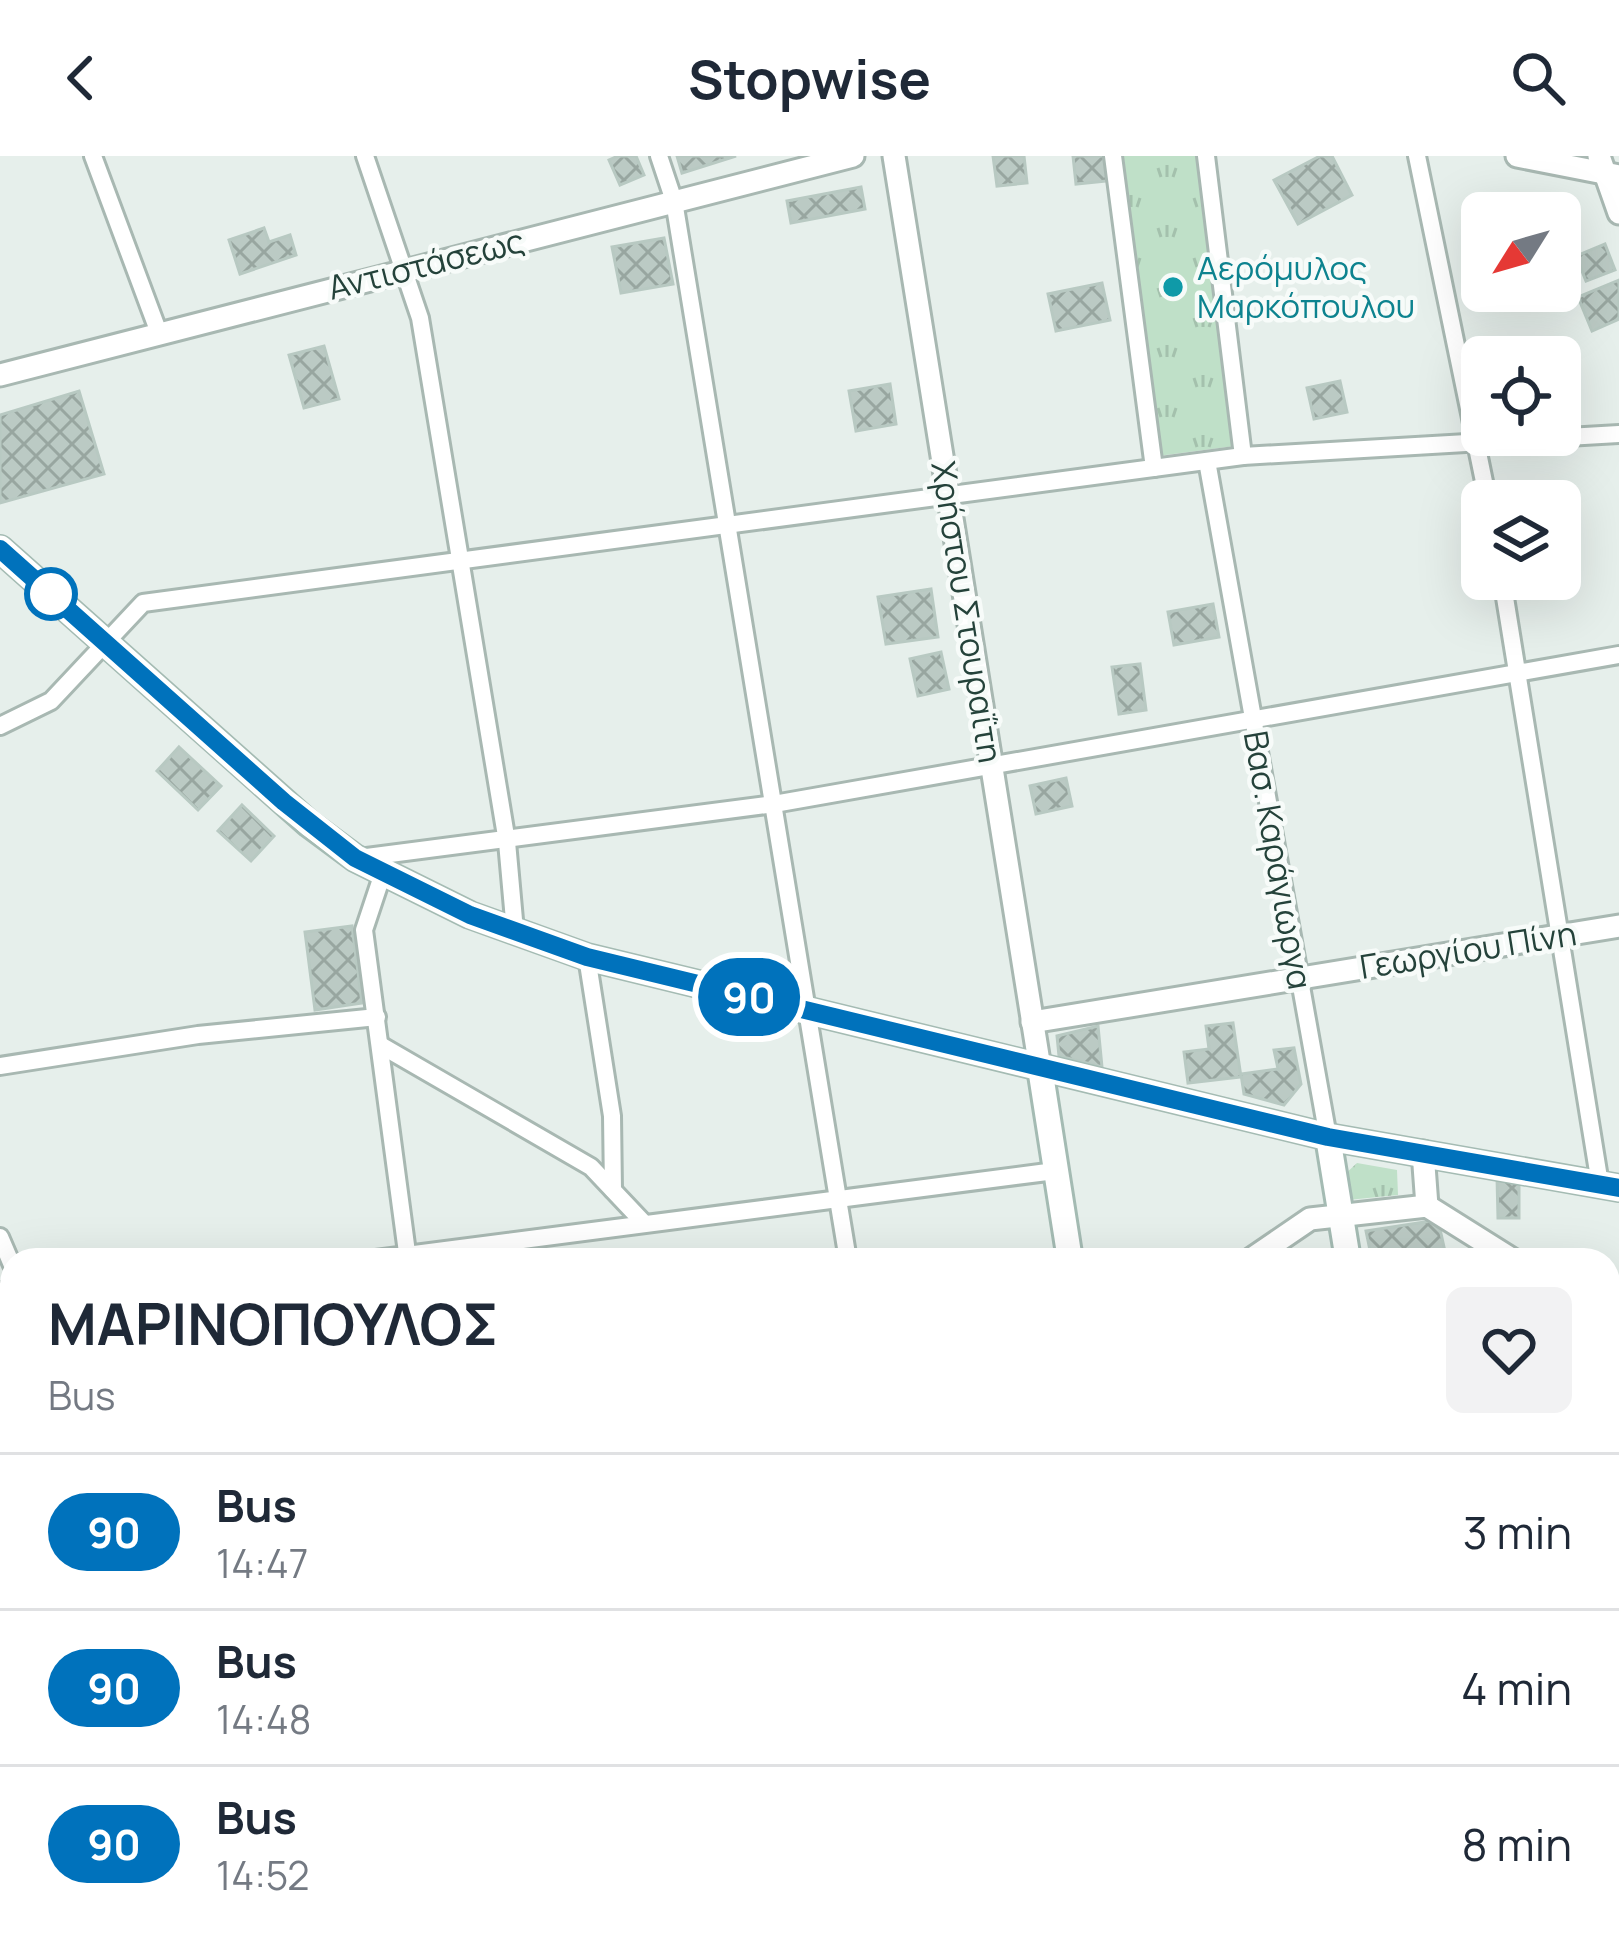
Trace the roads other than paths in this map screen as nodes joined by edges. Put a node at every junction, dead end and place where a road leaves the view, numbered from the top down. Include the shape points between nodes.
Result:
1 (93, 156) edge
2 (365, 156) edge
3 (659, 156) edge
4 (854, 156) edge
5 (894, 156) edge
6 (1113, 156) edge
7 (1206, 156) edge
8 (1417, 156) edge
9 (1517, 156) edge
10 (1608, 169) edge
11 (674, 201) junction
12 (1619, 213) edge
13 (404, 269) junction
14 (159, 333) junction
15 (1461, 362) edge
16 (0, 375) edge
17 (1619, 434) edge
18 (1581, 436) edge
19 (1461, 442) edge
20 (1243, 456) junction
21 (1207, 461) junction
22 (1154, 468) junction
23 (948, 496) junction
24 (730, 524) junction
25 (0, 549) edge
26 (458, 560) junction
27 (1506, 600) edge
28 (106, 642) junction
29 (1619, 655) edge
30 (1518, 671) junction
31 (1252, 716) junction
32 (0, 726) edge
33 (992, 766) junction
34 (774, 804) junction
35 (507, 842) junction
36 (355, 858) junction
37 (383, 873) junction
38 (1619, 926) edge
39 (514, 932) junction
40 (1561, 934) junction
41 (587, 957) junction
42 (1299, 979) junction
43 (806, 1011) junction
44 (377, 1017) junction
45 (1032, 1022) junction
46 (382, 1046) junction
47 (0, 1066) edge
48 (1040, 1068) junction
49 (1328, 1137) junction
50 (1423, 1152) junction
51 (1055, 1171) junction
52 (1610, 1186) edge
53 (613, 1190) junction
54 (838, 1201) junction
55 (1427, 1206) junction
56 (1340, 1214) junction
57 (642, 1221) junction
58 (407, 1248) edge
59 (466, 1248) edge
60 (846, 1248) edge
61 (1068, 1248) edge
62 (1268, 1248) edge
63 (1346, 1248) edge
64 (1495, 1248) edge

1 - 14 street
2 - 13 street
3 - 11 street
4 - 11 street, Αντιστάσεως
5 - 23 street, Χρήστου Στουραΐτη
6 - 22 street
7 - 20 street
8 - 15 street
9 - 10 street
10 - 12 street
11 - 13 street, Αντιστάσεως
11 - 24 street
13 - 14 street, Αντιστάσεως
13 - 26 street via 420,318
14 - 16 street, Αντιστάσεως
17 - 18 street
19 - 20 street
20 - 21 street
21 - 22 street
21 - 31 street, Βασ. Καράγιωργα
22 - 23 street
23 - 24 street
23 - 33 street, Χρήστου Στουραΐτη
24 - 26 street
24 - 34 street
25 - 28 main road
26 - 28 street via 143,603
26 - 35 street
27 - 30 street
28 - 32 street via 51,701
28 - 36 main road
29 - 30 street
30 - 31 street
30 - 40 street
31 - 33 street
31 - 42 street, Βασ. Καράγιωργα
33 - 34 street
33 - 45 street, Χρήστου Στουραΐτη
34 - 35 street
34 - 43 street
35 - 36 street
35 - 39 street
36 - 37 main road
37 - 39 main road
37 - 44 street via 364,930
38 - 40 street, Γεωργίου Πίνη
39 - 41 main road
40 - 42 street, Γεωργίου Πίνη
40 - 52 street
41 - 43 main road
41 - 53 street via 613,1116
42 - 45 street, Γεωργίου Πίνη
42 - 49 street, Βασ. Καράγιωργα
43 - 48 main road
43 - 54 street
44 - 46 street
44 - 47 street
45 - 48 street, Χρήστου Στουραΐτη
46 - 53 street via 591,1167
46 - 58 street
48 - 49 main road
48 - 51 main road
49 - 50 main road
49 - 56 main road, Βασ. Καράγιωργα
50 - 52 main road
50 - 55 street
51 - 54 street
51 - 61 main road
53 - 57 street
54 - 57 street
54 - 60 street
55 - 56 street
55 - 64 street
56 - 62 street via 1310,1219
56 - 63 main road, Βασ. Καράγιωργα
57 - 59 street

